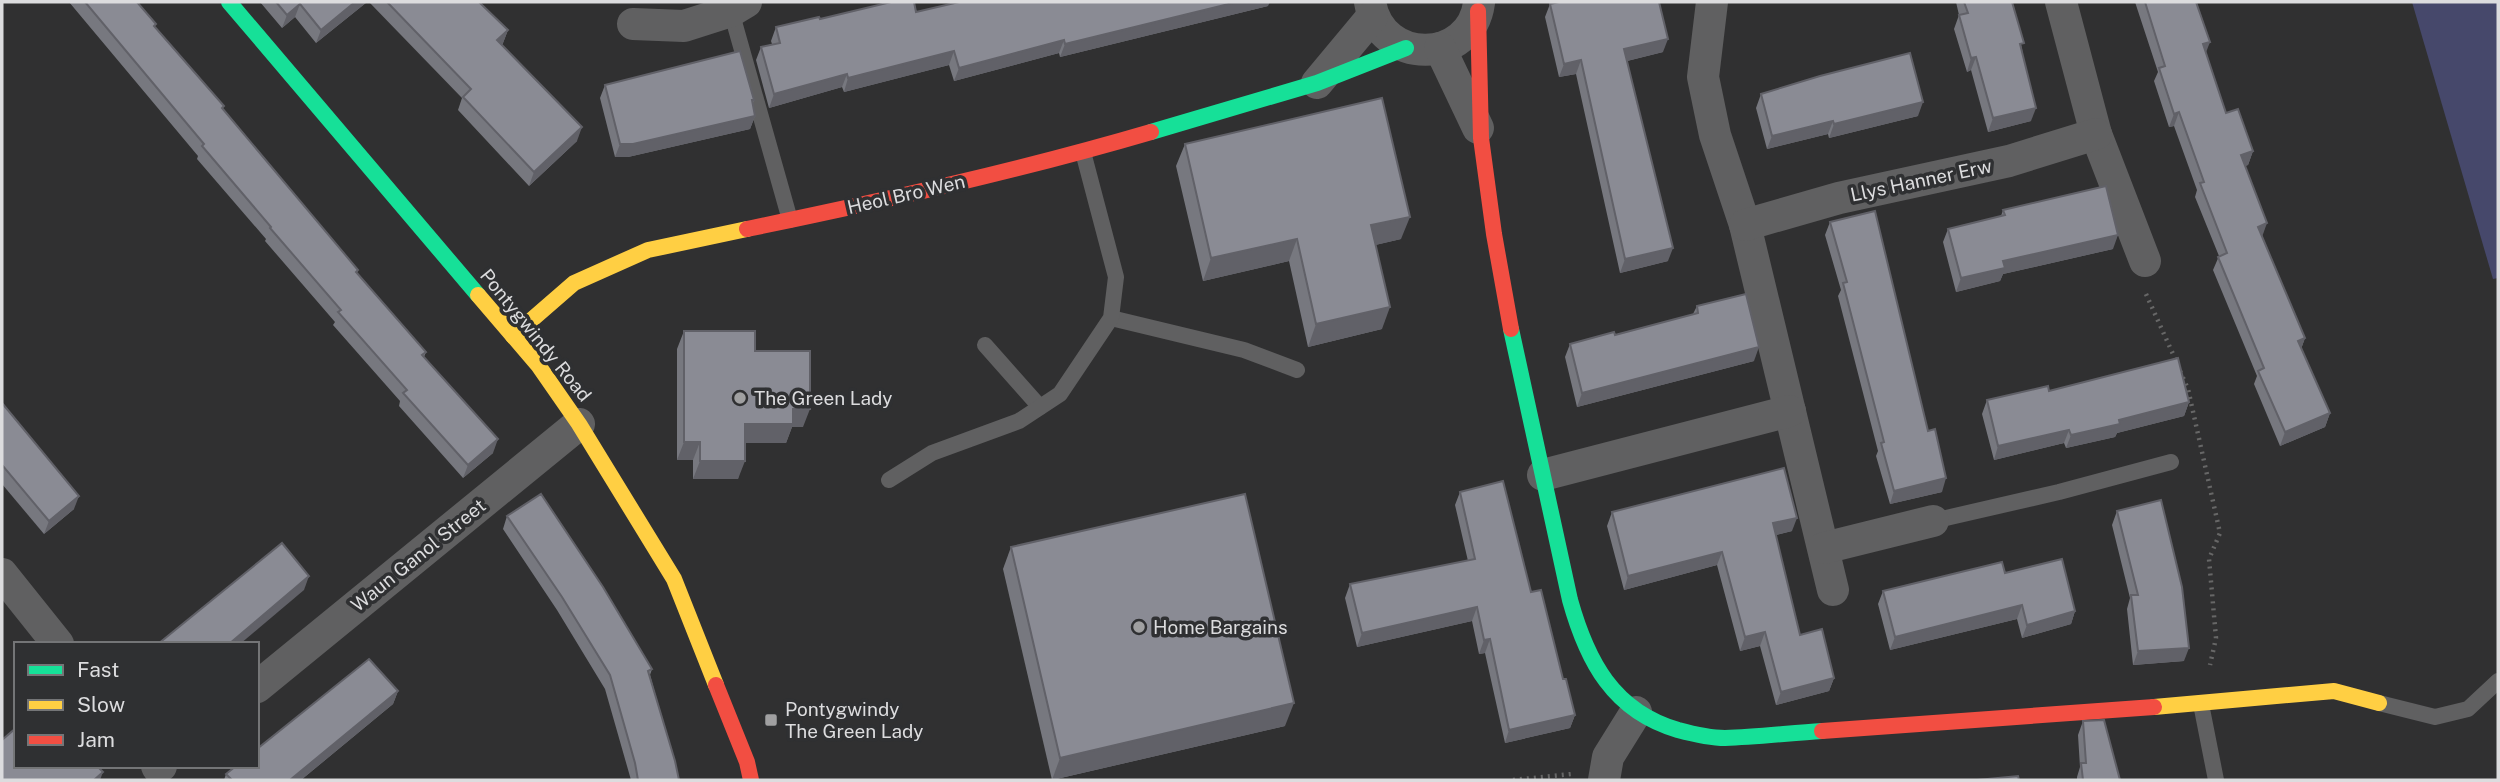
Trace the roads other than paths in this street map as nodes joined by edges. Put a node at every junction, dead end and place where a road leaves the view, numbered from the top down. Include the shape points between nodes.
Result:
1 (229, 2) edge
2 (1712, 2) edge
3 (2061, 2) edge
4 (738, 6) edge
5 (1478, 6) edge
6 (1371, 9) edge
7 (633, 24) dead end
8 (1406, 48) junction
9 (1440, 48) junction
10 (1317, 83) junction
11 (2096, 134) junction
12 (1481, 136) junction
13 (1083, 152) junction
14 (790, 220) junction
15 (1745, 225) junction
16 (2145, 261) dead end
17 (1111, 317) junction
18 (513, 336) junction
19 (985, 345) dead end
20 (1297, 370) dead end
21 (1040, 407) junction
22 (1790, 411) junction
23 (579, 424) junction
24 (2171, 462) dead end
25 (1543, 475) junction
26 (889, 480) dead end
27 (1933, 521) joint
28 (1824, 548) junction
29 (2, 574) edge
30 (1833, 590) dead end
31 (56, 642) edge
32 (2498, 681) edge
33 (259, 685) edge
34 (2379, 703) joint
35 (2201, 704) junction
36 (1636, 712) junction
37 (1604, 775) edge
38 (751, 780) edge
39 (2216, 780) edge

1 - 18 street, Pontygwindy Road
2 - 15 street via 1703,77 1715,135
3 - 11 street
4 - 7 street via 684,26
4 - 14 lane
5 - 9 street via 1469,28 1457,41
5 - 12 street
6 - 8 street via 1380,30
6 - 10 street
8 - 9 street, Heol Bro Wen
8 - 10 street, Heol Bro Wen
9 - 12 street
10 - 13 street, Heol Bro Wen
11 - 15 street, Llys Hanner Erw via 2009,161 1839,198
11 - 16 street
12 - 25 street via 1498,262
13 - 14 street, Heol Bro Wen
13 - 17 lane via 1116,277
14 - 18 street, Heol Bro Wen via 648,250 574,283
15 - 22 street
17 - 20 lane via 1244,351
17 - 21 lane via 1060,394
18 - 23 street, Pontygwindy Road
19 - 21 lane
21 - 26 lane via 1019,421 932,453
22 - 25 street
22 - 28 street
23 - 33 street, Waun Ganol Street
23 - 38 street, Pontygwindy Road via 674,579
24 - 27 lane
25 - 36 street via 1580,633 1600,674
27 - 28 street
28 - 30 street
29 - 31 street
32 - 34 lane via 2468,709 2435,717
34 - 35 street via 2334,691
35 - 36 street via 1723,738 1674,730
35 - 39 lane
36 - 37 street via 1608,757

